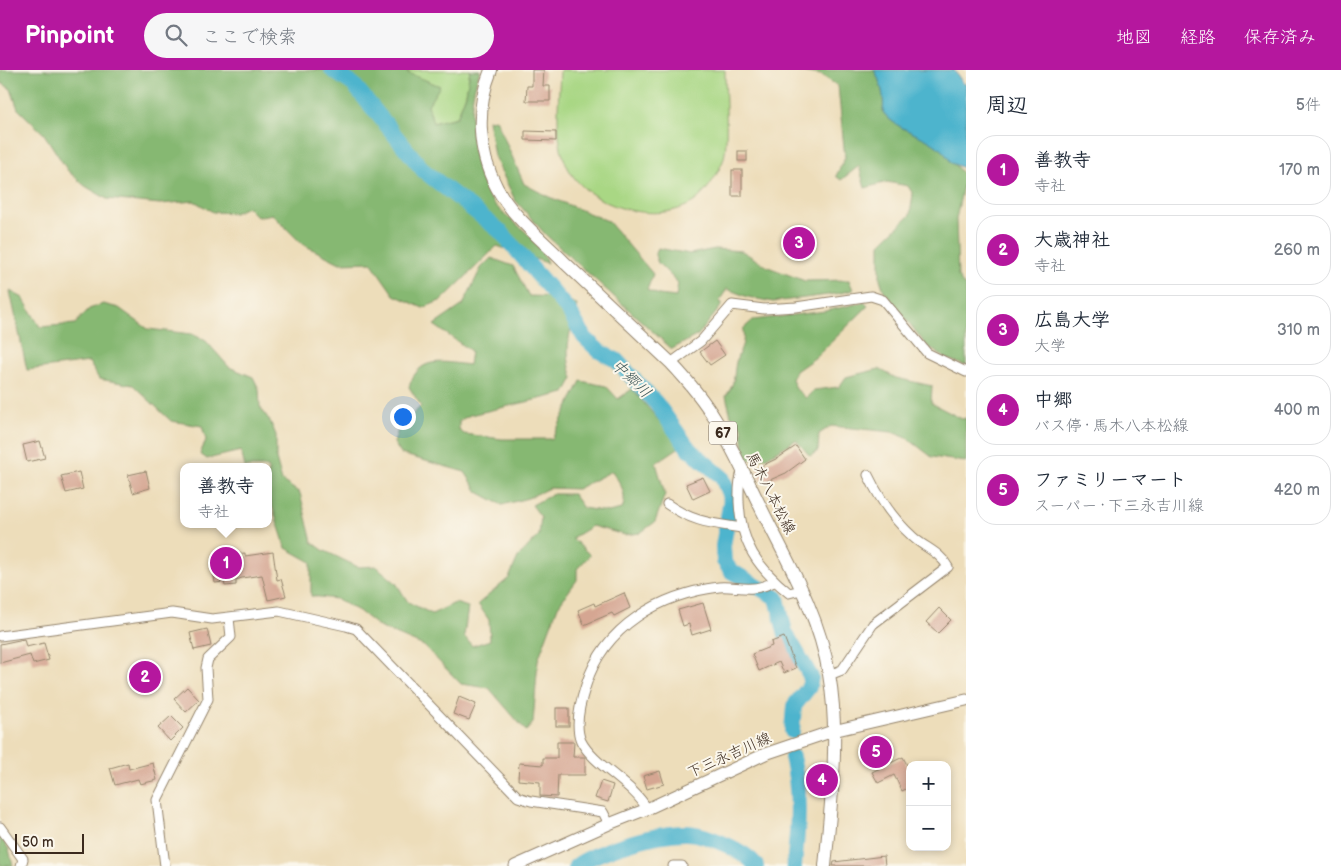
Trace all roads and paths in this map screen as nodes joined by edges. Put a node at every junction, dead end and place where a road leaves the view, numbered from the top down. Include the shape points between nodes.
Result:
1 (491, 70) edge
2 (671, 363) junction
3 (966, 372) edge
4 (742, 472) junction
5 (868, 475) dead end
6 (667, 504) dead end
7 (732, 526) junction
8 (771, 583) junction
9 (801, 590) junction
10 (229, 618) junction
11 (0, 636) edge
12 (829, 675) junction
13 (966, 700) edge
14 (833, 731) junction
15 (647, 809) junction
16 (609, 824) junction
17 (0, 827) edge
18 (21, 866) edge
19 (166, 866) edge
20 (515, 866) edge
21 (673, 866) edge
22 (682, 866) edge
23 (825, 866) edge

1 - 2 main road, 馬木八本松線 / 67 via 483,91 480,126 486,160 497,188 521,220
2 - 3 street via 701,341 732,305 764,309 796,307 870,296 883,300 927,353
2 - 4 main road, 馬木八本松線 / 67 via 715,419
4 - 7 street
4 - 9 main road, 馬木八本松線 / 67
5 - 12 street via 878,495 914,538 944,558 948,567 873,624 842,670
6 - 7 street via 697,521
7 - 8 street
8 - 9 street via 789,593
8 - 15 street via 755,588 720,587 655,605 624,625 609,641 589,674 581,701 579,730 582,741
9 - 12 main road, 馬木八本松線 / 67 via 820,636
10 - 11 street via 172,613
10 - 16 street via 279,611 356,629 518,797 603,812
10 - 19 street via 231,637 208,659 208,699 157,800
12 - 14 main road, 馬木八本松線 / 67
13 - 14 main road, 下三永吉川線
14 - 15 main road, 下三永吉川線 via 765,754
14 - 23 main road, 馬木八本松線 / 67
15 - 16 main road, 下三永吉川線
16 - 20 main road, 下三永吉川線
17 - 18 street via 23,860
21 - 22 street

